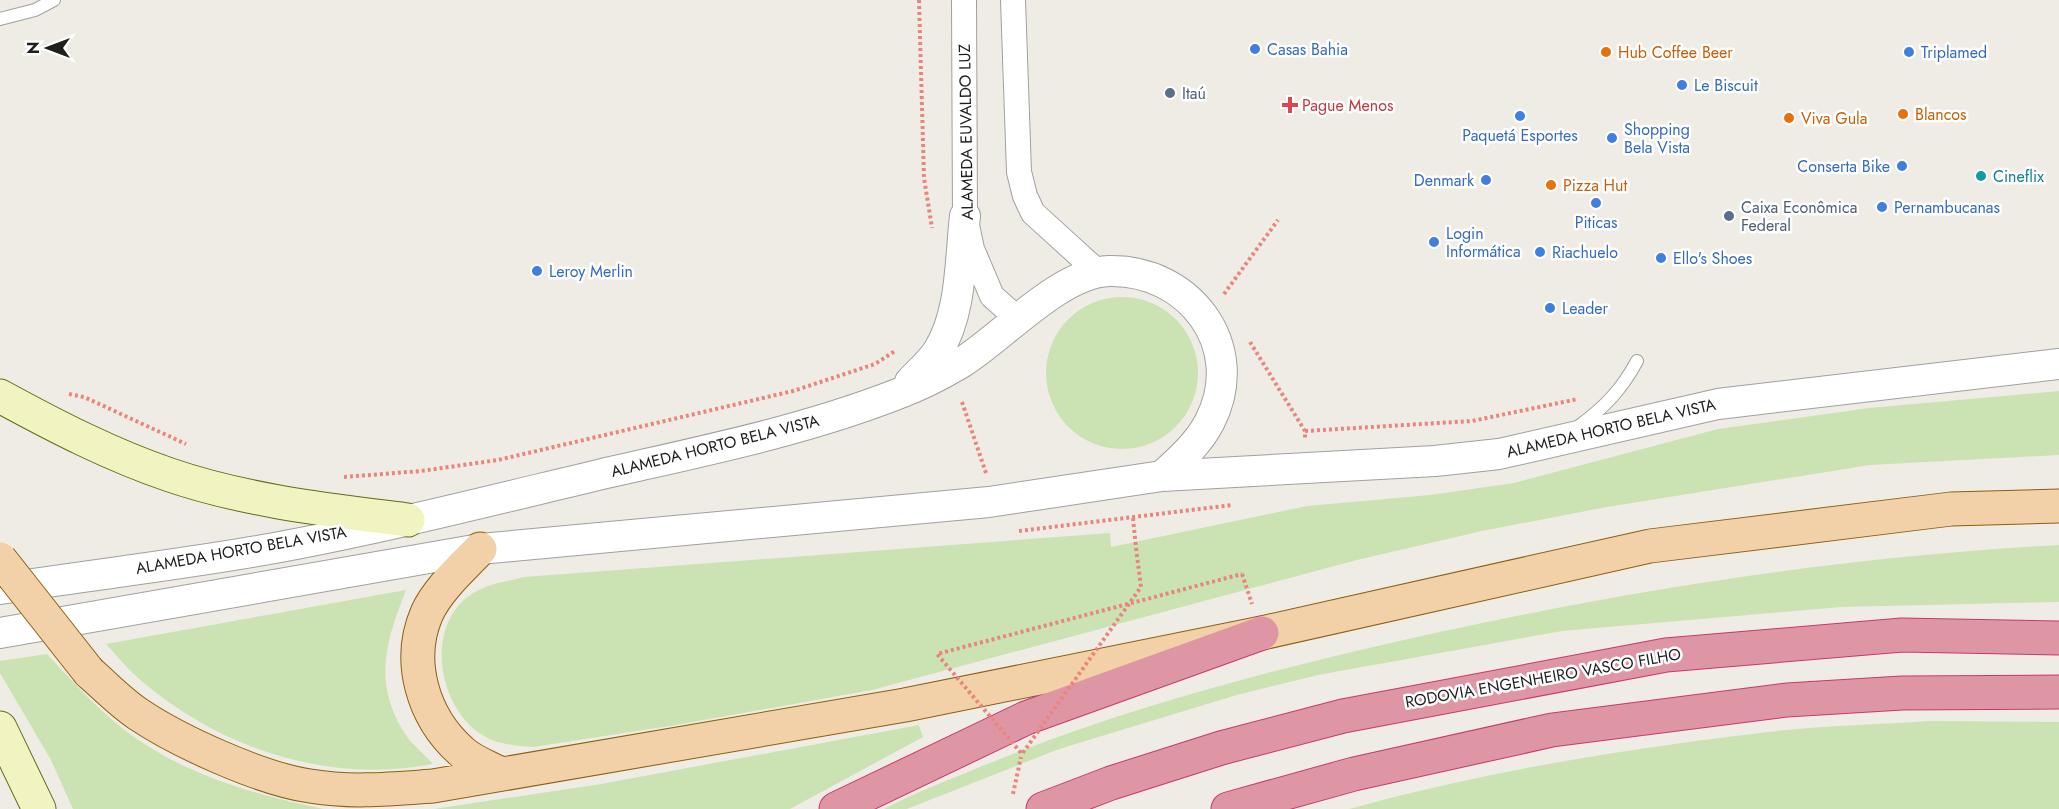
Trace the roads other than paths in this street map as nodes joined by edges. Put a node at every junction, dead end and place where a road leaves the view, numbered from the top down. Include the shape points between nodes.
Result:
1 (54, 0) edge
2 (964, 0) edge
3 (1013, 0) edge
4 (0, 19) edge
5 (965, 216) junction
6 (1099, 273) junction
7 (1019, 320) junction
8 (1637, 361) dead end
9 (2059, 364) edge
10 (897, 395) junction
11 (0, 396) edge
12 (1559, 441) junction
13 (1162, 476) junction
14 (2059, 486) edge
15 (2059, 506) edge
16 (1964, 509) junction
17 (408, 520) junction
18 (480, 549) junction
19 (0, 559) edge
20 (0, 589) edge
21 (0, 633) edge
22 (1262, 633) junction
23 (2059, 638) edge
24 (2059, 692) edge
25 (4, 736) edge
26 (501, 774) junction
27 (39, 809) edge
28 (836, 809) edge
29 (1043, 809) edge
30 (1228, 809) edge

1 - 4 lane via 35,10
2 - 5 street, ALAMEDA EUVALDO LUZ
3 - 6 street via 1019,172 1025,196 1033,213
5 - 7 street, ALAMEDA EUVALDO LUZ via 981,274 992,296
5 - 10 street via 947,332 937,352
6 - 7 street, ALAMEDA HORTO BELA VISTA via 1076,280
6 - 13 street, ALAMEDA HORTO BELA VISTA via 1137,272 1167,282 1193,301 1211,327 1220,357 1220,389 1211,420 1188,451
7 - 10 street, ALAMEDA HORTO BELA VISTA via 961,363
8 - 12 lane via 1625,385 1604,408
9 - 12 street, ALAMEDA HORTO BELA VISTA via 1718,404
10 - 17 street, ALAMEDA HORTO BELA VISTA via 765,436
11 - 17 main road via 97,446 171,476 306,506
12 - 13 street, ALAMEDA HORTO BELA VISTA via 1500,454 1435,461
13 - 18 street, ALAMEDA HORTO BELA VISTA via 989,502
14 - 16 main road
15 - 16 main road
16 - 22 main road via 1650,546
17 - 20 street, ALAMEDA HORTO BELA VISTA via 268,549
18 - 21 street, ALAMEDA HORTO BELA VISTA
18 - 26 main road via 427,612 417,646 420,683 442,731 462,753
19 - 26 main road, bridge via 89,672 137,714 207,751 309,786 366,791 433,786
22 - 26 main road via 905,705
22 - 28 highway via 1026,718
23 - 29 highway, RODOVIA ENGENHEIRO VASCO FILHO via 1902,635 1655,657 1342,716 1210,752
24 - 30 highway via 1902,693 1787,700 1552,730 1354,774
25 - 27 main road

